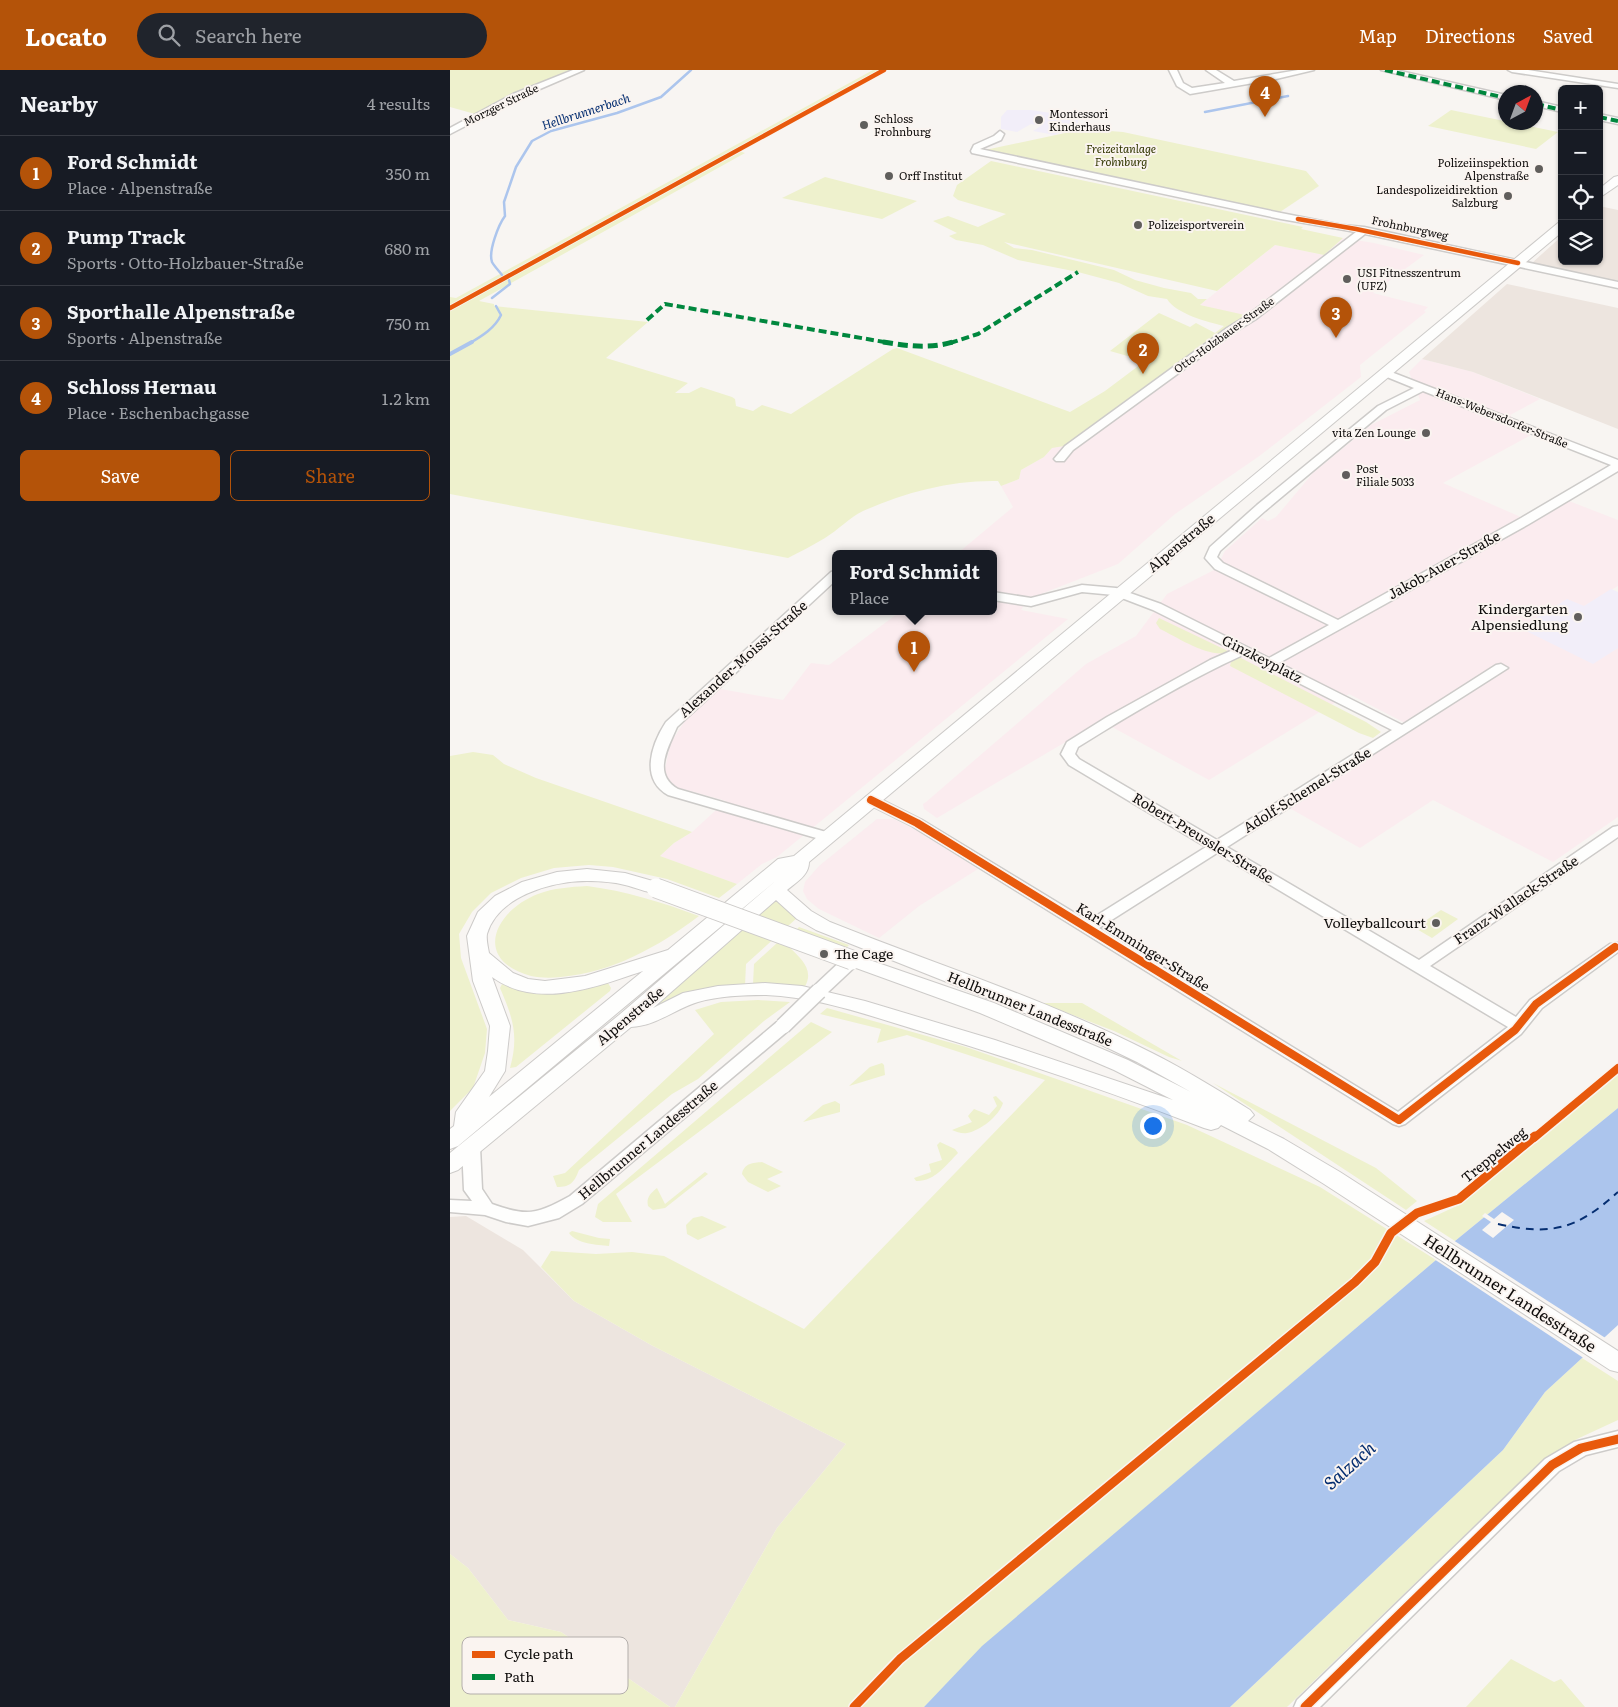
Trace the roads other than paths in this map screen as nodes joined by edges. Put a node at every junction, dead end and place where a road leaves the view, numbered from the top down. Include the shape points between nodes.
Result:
1 (580, 70) edge
2 (1173, 70) edge
3 (1210, 70) edge
4 (1310, 70) edge
5 (1386, 70) edge
6 (1512, 70) edge
7 (1548, 73) edge
8 (1232, 84) junction
9 (1618, 86) edge
10 (1498, 96) edge
11 (1543, 106) edge
12 (1558, 109) edge
13 (1603, 118) edge
14 (1618, 121) edge
15 (450, 131) edge
16 (1000, 134) dead end
17 (1618, 179) edge
18 (1603, 192) edge
19 (1558, 229) edge
20 (1364, 230) junction
21 (1518, 263) junction
22 (1618, 284) edge
23 (1386, 373) junction
24 (1424, 386) junction
25 (1060, 459) dead end
26 (1618, 465) edge
27 (832, 578) edge
28 (1120, 593) junction
29 (997, 597) edge
30 (1337, 624) junction
31 (1244, 650) junction
32 (1270, 663) junction
33 (1501, 668) dead end
34 (1402, 730) junction
35 (871, 800) junction
36 (1616, 834) edge
37 (828, 837) junction
38 (1217, 846) junction
39 (800, 860) junction
40 (776, 890) junction
41 (1088, 928) junction
42 (1615, 947) dead end
43 (479, 955) junction
44 (675, 955) junction
45 (852, 960) junction
46 (1420, 966) junction
47 (916, 983) joint
48 (626, 1020) junction
49 (1518, 1025) junction
50 (462, 1139) edge
51 (1276, 1144) junction
52 (450, 1165) edge
53 (450, 1206) edge
54 (486, 1209) junction
55 (1618, 1363) edge
56 (1618, 1439) edge
57 (1304, 1707) edge

1 - 15 street, Morzger Straße via 516,96
2 - 8 street via 1180,84 1190,91
3 - 8 street
4 - 8 street
5 - 10 street
6 - 7 street
7 - 9 street
11 - 12 street
13 - 14 street
16 - 20 street, Frohnburgweg via 975,151 1289,218
17 - 18 main road
19 - 21 main road, Alpenstraße
20 - 21 street, Frohnburgweg
20 - 25 street, Otto-Holzbauer-Straße via 1252,317 1069,448
21 - 22 street, Frohnburgweg
21 - 23 main road, Alpenstraße
23 - 24 street, Hans-Webersdorfer-Straße
23 - 28 main road, Alpenstraße
24 - 26 street, Hans-Webersdorfer-Straße
24 - 30 street, Alpenstraße via 1382,408 1261,508 1214,550 1211,558 1219,566
26 - 30 street, Jakob-Auer-Straße via 1525,521
27 - 37 street, Alexander-Moissi-Straße via 671,725 659,757 657,774 663,786 673,792
28 - 29 street, Ginzkeyplatz via 1077,589 1030,602
28 - 31 street, Ginzkeyplatz
28 - 35 main road, Alpenstraße
30 - 32 street, Jakob-Auer-Straße
31 - 32 street, Ginzkeyplatz
31 - 38 street, Robert-Preussler-Straße via 1112,720 1072,745 1068,754 1074,762
32 - 34 street, Ginzkeyplatz
33 - 34 street, Adolf-Schemel-Straße
34 - 38 street, Adolf-Schemel-Straße
35 - 37 main road, Alpenstraße
35 - 41 street, Karl-Emminger-Straße via 908,818
36 - 46 street, Franz-Wallack-Straße
37 - 39 main road, Alpenstraße
38 - 41 street, Adolf-Schemel-Straße
38 - 46 street, Robert-Preussler-Straße
39 - 40 main road, Alpenstraße via 800,869
39 - 44 main road, Alpenstraße via 785,864
40 - 48 main road, Alpenstraße
40 - 51 main road, Hellbrunner Landesstraße via 804,915 823,926 1104,1038 1170,1070 1247,1118
41 - 49 street, Karl-Emminger-Straße via 1399,1120
42 - 49 street via 1536,1004
43 - 44 main road via 506,977 526,985 550,987 606,977
43 - 45 main road, Hellbrunner Landesstraße, bridge via 477,936 485,916 502,900 529,886 557,878 587,875 625,879 656,888
43 - 50 main road, Hellbrunner Landesstraße via 483,981 500,1026 498,1051 495,1071 467,1112
44 - 50 main road, Alpenstraße
45 - 47 main road, Hellbrunner Landesstraße
45 - 54 street, Hellbrunner Landesstraße, bridge via 783,1026 576,1200 553,1213 528,1220
46 - 49 street, Robert-Preussler-Straße
47 - 51 main road, Hellbrunner Landesstraße via 987,1008 1121,1065
48 - 50 main road, Alpenstraße
48 - 51 main road, Hellbrunner Landesstraße via 645,1018 692,998 717,993 767,989 799,992 987,1044 1143,1097 1238,1134
50 - 52 main road, Alpenstraße
50 - 54 street, Hellbrunner Landesstraße via 473,1190
51 - 55 main road, Hellbrunner Landesstraße
53 - 54 street, Hellbrunner Landesstraße
56 - 57 street via 1581,1448 1542,1474

